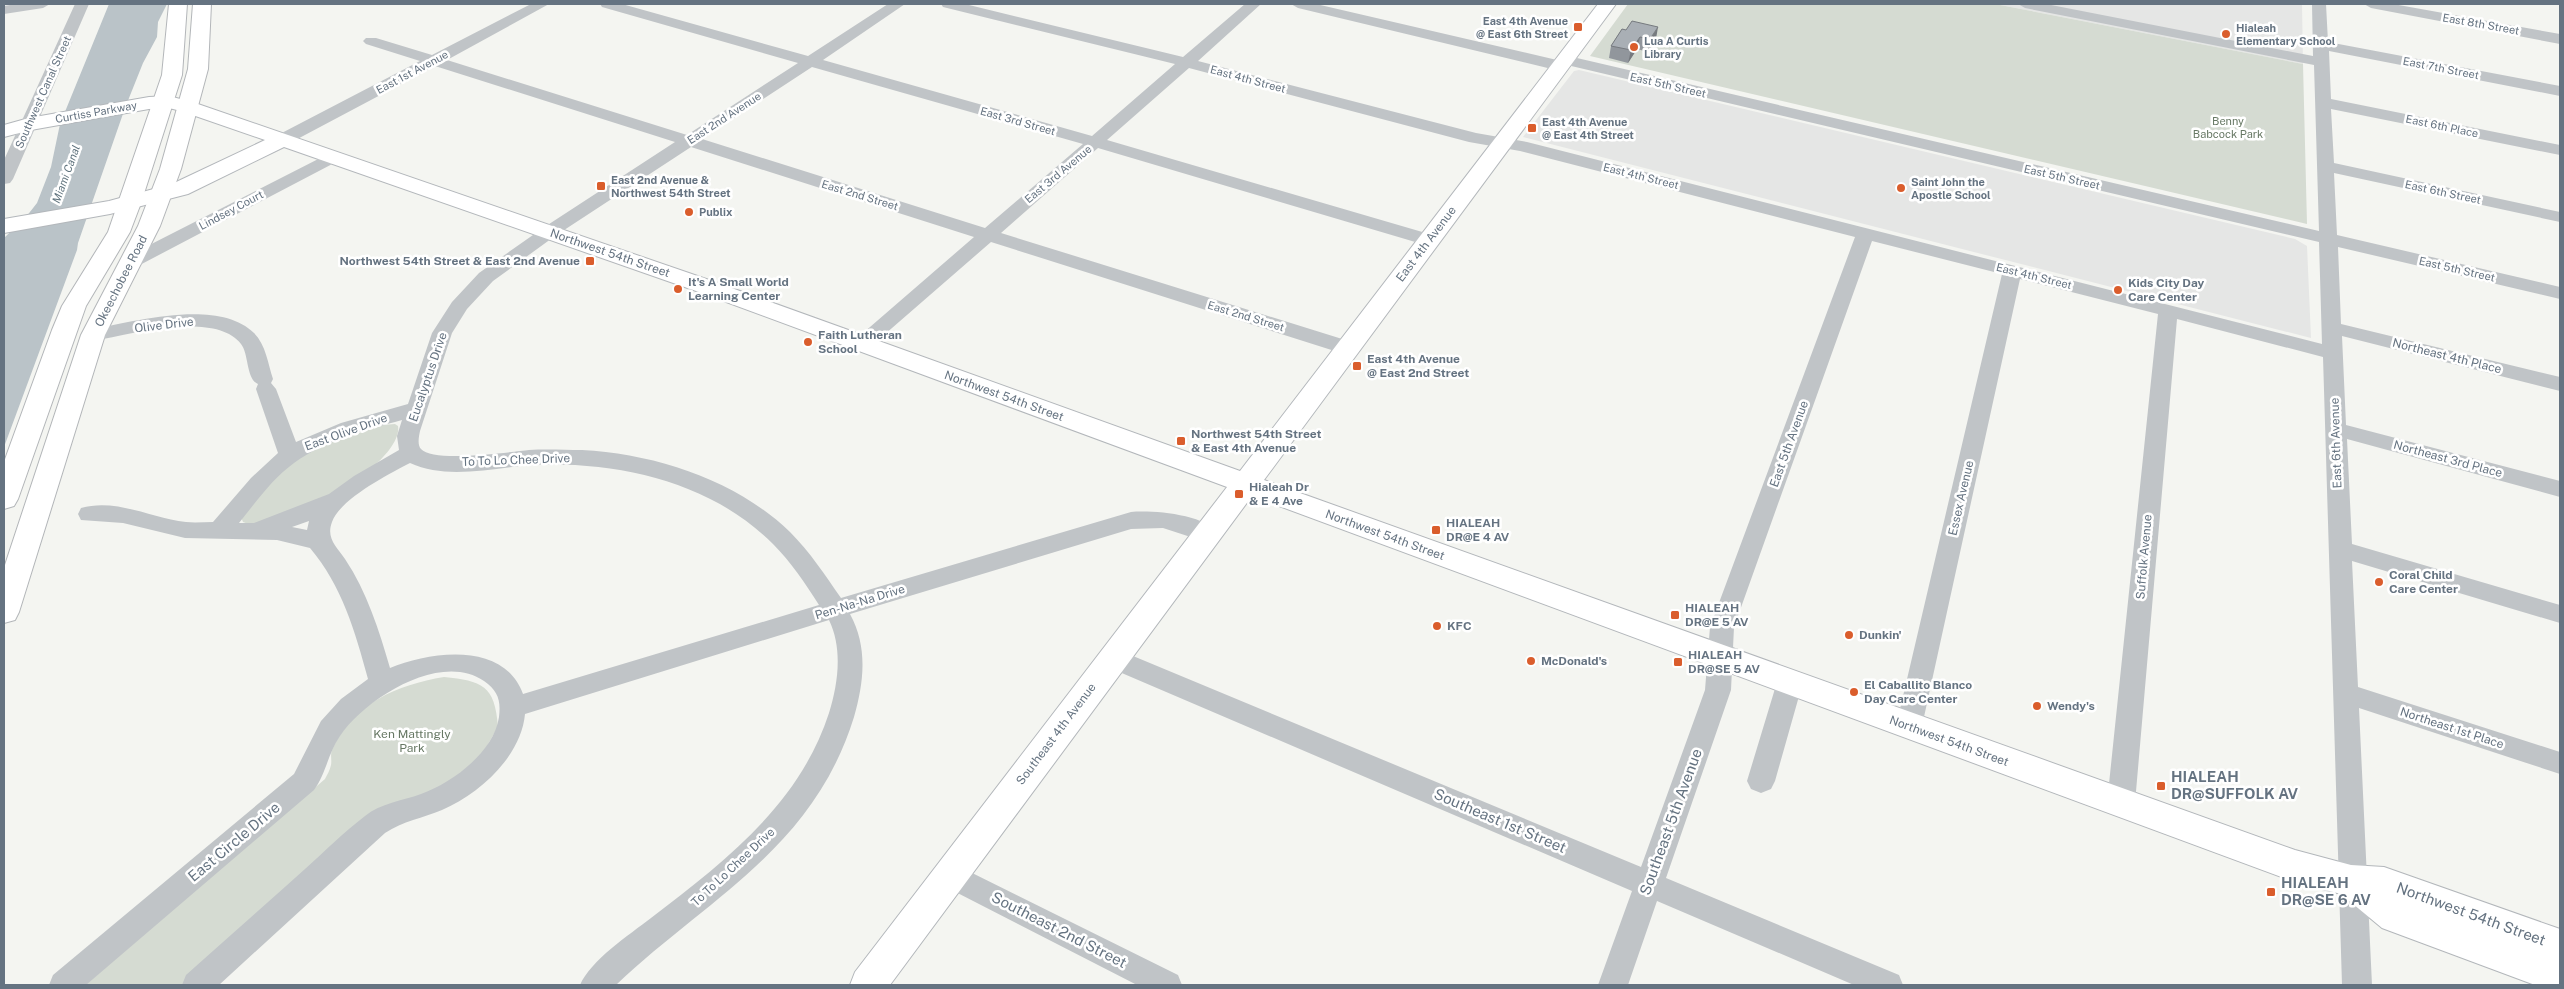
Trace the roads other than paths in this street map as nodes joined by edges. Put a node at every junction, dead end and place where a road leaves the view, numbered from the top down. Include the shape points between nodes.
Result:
1 (43, 4) edge
2 (82, 4) edge
3 (202, 4) edge
4 (542, 4) edge
5 (607, 4) edge
6 (898, 4) edge
7 (948, 4) edge
8 (1254, 4) edge
9 (1298, 4) edge
10 (1607, 4) edge
11 (2025, 4) edge
12 (2319, 4) edge
13 (2371, 4) edge
14 (181, 7) edge
15 (4, 10) edge
16 (2560, 39) edge
17 (371, 41) dead end
18 (2321, 53) junction
19 (433, 61) junction
20 (809, 62) junction
21 (1188, 63) junction
22 (1562, 63) junction
23 (2560, 91) edge
24 (163, 102) junction
25 (2323, 102) junction
26 (188, 107) junction
27 (29, 124) junction
28 (4, 125) edge
29 (4, 131) edge
30 (282, 140) junction
31 (689, 141) junction
32 (1096, 142) junction
33 (1502, 143) junction
34 (2560, 150) edge
35 (332, 157) junction
36 (2326, 166) junction
37 (4, 179) edge
38 (161, 195) junction
39 (130, 203) junction
40 (2560, 217) edge
41 (4, 226) edge
42 (549, 232) junction
43 (1866, 233) junction
44 (986, 234) junction
45 (2328, 238) junction
46 (1429, 240) junction
47 (129, 263) junction
48 (2012, 271) junction
49 (2560, 293) edge
50 (2168, 310) junction
51 (2333, 328) junction
52 (93, 335) junction
53 (862, 344) junction
54 (1348, 348) junction
55 (2333, 352) junction
56 (2560, 384) edge
57 (417, 408) junction
58 (2335, 429) junction
59 (411, 453) junction
60 (290, 455) junction
61 (1244, 483) junction
62 (2560, 490) edge
63 (341, 498) junction
64 (4, 499) edge
65 (89, 514) dead end
66 (219, 531) junction
67 (250, 531) junction
68 (1206, 534) junction
69 (318, 541) junction
70 (2341, 549) junction
71 (836, 610) junction
72 (4, 612) edge
73 (2560, 614) edge
74 (1719, 656) junction
75 (1112, 658) junction
76 (1790, 682) junction
77 (382, 683) junction
78 (2344, 693) junction
79 (514, 707) junction
80 (1909, 726) junction
81 (2560, 763) edge
82 (1761, 781) dead end
83 (2121, 804) junction
84 (950, 875) junction
85 (2351, 881) junction
86 (1649, 884) junction
87 (2560, 946) edge
88 (2560, 976) edge
89 (64, 985) edge
90 (197, 985) edge
91 (595, 985) edge
92 (868, 985) edge
93 (1167, 985) edge
94 (1613, 985) edge
95 (1888, 985) edge
96 (2357, 985) edge

1 - 15 street
2 - 27 street, Southwest Canal Street
3 - 26 main road, Okeechobee Road via 201,48
4 - 19 street, East 1st Avenue
5 - 20 street, East 3rd Street
6 - 20 street, East 2nd Avenue
7 - 21 street, East 4th Street
8 - 21 street, East 3rd Avenue
9 - 22 street, East 5th Street
10 - 22 main road, East 4th Avenue
11 - 18 street, East 7th Street
12 - 18 street, East 6th Avenue
13 - 16 street, East 8th Street
14 - 24 main road, Okeechobee Road via 172,75
17 - 19 street, East 2nd Street
18 - 23 street, East 7th Street
18 - 25 street, East 6th Avenue
19 - 30 street, East 1st Avenue
19 - 31 street, East 2nd Street
20 - 31 street, East 2nd Avenue
20 - 32 street, East 3rd Street
21 - 32 street, East 3rd Avenue
21 - 33 street, East 4th Street
22 - 33 main road, East 4th Avenue
22 - 45 street, East 5th Street
24 - 26 main road, Northwest 54th Street
24 - 27 main road, Curtiss Parkway
24 - 39 main road, Okeechobee Road
25 - 34 street, East 6th Place
25 - 36 street, East 6th Avenue
26 - 30 main road, Northwest 54th Street
26 - 38 main road, Okeechobee Road
27 - 28 main road, Curtiss Parkway
27 - 29 main road, Curtiss Parkway
27 - 37 street, Southwest Canal Street
30 - 35 main road, Northwest 54th Street
30 - 38 main road via 194,184
31 - 42 street, East 2nd Avenue
31 - 44 street, East 2nd Street
32 - 44 street, East 3rd Avenue
32 - 46 street, East 3rd Street
33 - 43 street, East 4th Street
33 - 46 main road, East 4th Avenue
35 - 42 main road, Northwest 54th Street
35 - 47 street, Lindsey Court
36 - 40 street, East 6th Street
36 - 45 street, East 6th Avenue
38 - 39 main road
38 - 47 main road, Okeechobee Road
39 - 41 main road
39 - 64 main road, Okeechobee Road via 119,232 74,306
42 - 53 main road, Northwest 54th Street
42 - 57 street, Eucalyptus Drive via 486,277 459,306 440,338
43 - 48 street, East 4th Street
43 - 74 street, East 5th Avenue via 1724,620
44 - 53 street, East 3rd Avenue
44 - 54 street, East 2nd Street
45 - 49 street, East 5th Street
45 - 51 street, East 6th Avenue
46 - 54 main road, East 4th Avenue
47 - 52 main road, Okeechobee Road
48 - 50 street, East 4th Street
48 - 80 street, Essex Avenue
50 - 55 street, East 4th Street
50 - 83 street, Suffolk Avenue
51 - 55 street, East 6th Avenue
51 - 56 street, Northeast 4th Place
52 - 60 street, Olive Drive via 179,320 218,324 240,332 256,352
52 - 72 main road, Okeechobee Road
53 - 61 main road, Northwest 54th Street
54 - 61 main road, East 4th Avenue
55 - 58 street, East 6th Avenue
57 - 59 street, Eucalyptus Drive via 407,441
57 - 60 street, East Olive Drive via 319,440
58 - 62 street, Northeast 3rd Place
58 - 70 street, East 6th Avenue
59 - 63 street via 383,467
59 - 71 street, To To Lo Chee Drive via 426,460 448,462 576,457 627,464 676,476 734,502 773,528 806,564
60 - 66 street, East Olive Drive
61 - 68 main road, Southeast 4th Avenue
61 - 74 main road, Northwest 54th Street
63 - 67 street via 291,519
63 - 69 street via 323,516
65 - 66 street via 123,514 185,530
66 - 67 street
67 - 69 street via 286,533
68 - 71 street, Pen-Na-Na Drive via 1162,518 1128,520
68 - 75 main road, Southeast 4th Avenue
69 - 77 street via 348,583
70 - 73 street
70 - 78 street, East 6th Avenue
71 - 79 street, Pen-Na-Na Drive
71 - 91 street, To To Lo Chee Drive via 848,638 849,686 825,754 802,796 768,838 717,886
74 - 76 main road, Northwest 54th Street
74 - 86 street, Southeast 5th Avenue via 1718,690
75 - 84 main road, Southeast 4th Avenue
75 - 86 street, Southeast 1st Street
76 - 80 main road, Northwest 54th Street
76 - 82 street
77 - 79 street, East Circle Drive via 430,666 469,666 491,674 503,683 510,692
77 - 89 street, East Circle Drive via 335,723 320,746 313,768 300,786
78 - 81 street, Northeast 1st Place
78 - 85 street, East 6th Avenue
79 - 90 street via 512,724 502,742 471,777 432,802 389,815 375,824
80 - 83 main road, Northwest 54th Street
83 - 85 main road, Northwest 54th Street via 2294,866
84 - 92 main road, Southeast 4th Avenue
84 - 93 street, Southeast 2nd Street
85 - 87 main road, Northwest 54th Street via 2384,883
85 - 88 main road, Northwest 54th Street via 2395,916
85 - 96 street, East 6th Avenue
86 - 94 street, Southeast 5th Avenue
86 - 95 street, Southeast 1st Street

